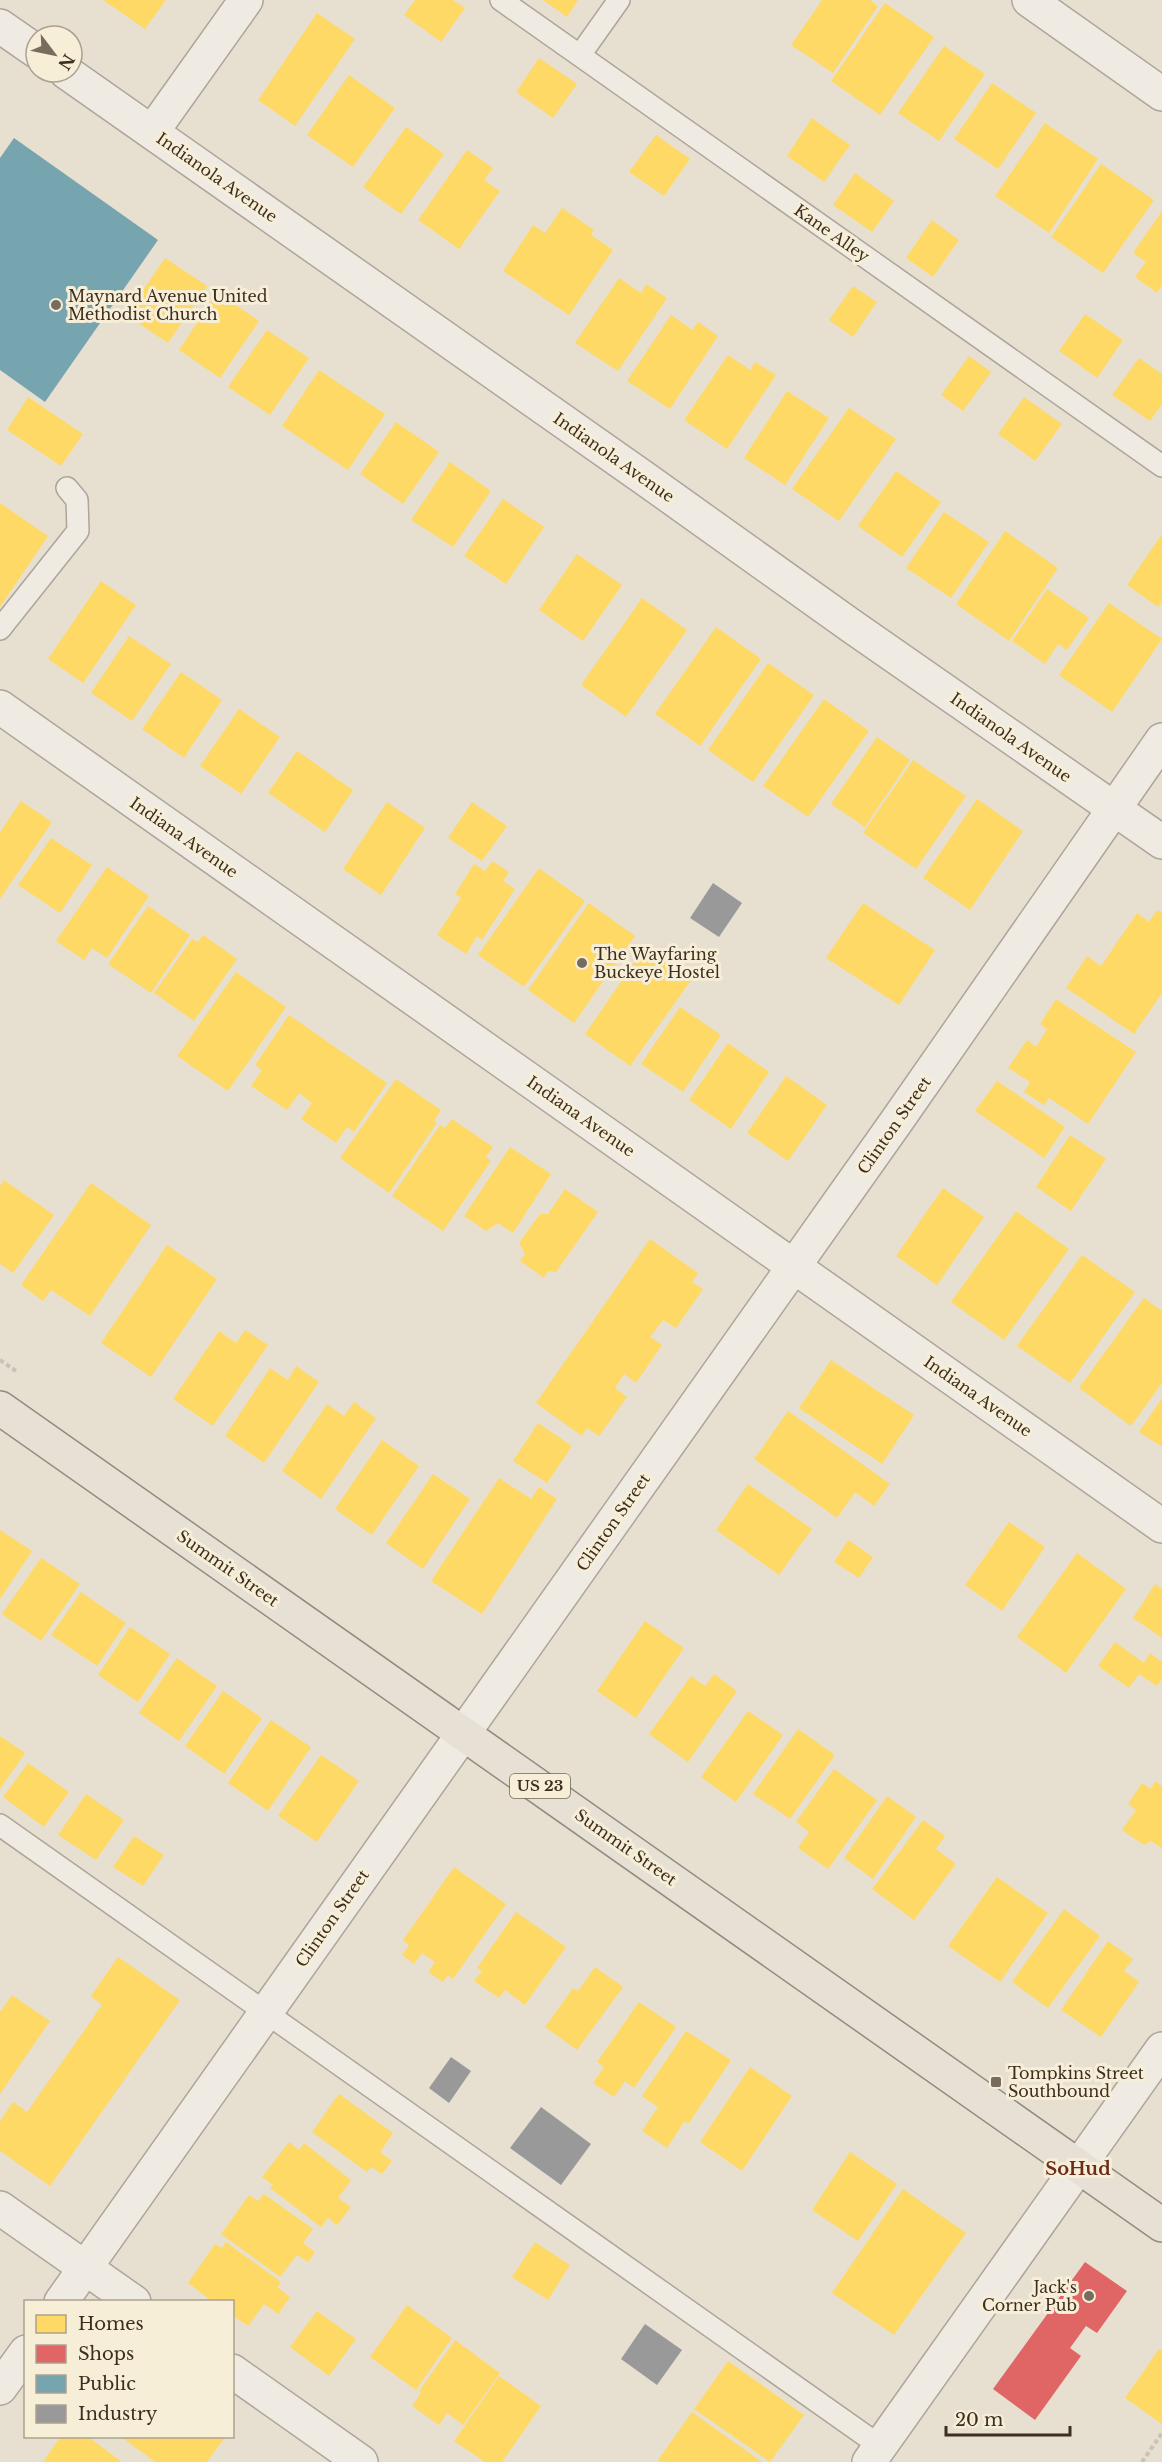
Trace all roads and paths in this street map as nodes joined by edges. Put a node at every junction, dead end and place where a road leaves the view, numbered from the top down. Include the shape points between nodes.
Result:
1 (246, 0) edge
2 (501, 0) edge
3 (619, 0) edge
4 (1029, 0) edge
5 (3, 35) edge
6 (24, 45) edge
7 (580, 55) junction
8 (83, 84) edge
9 (1162, 92) edge
10 (152, 132) junction
11 (1162, 466) edge
12 (67, 488) dead end
13 (0, 629) edge
14 (0, 707) edge
15 (1162, 740) edge
16 (1114, 809) junction
17 (1162, 842) edge
18 (794, 1266) junction
19 (0, 1408) edge
20 (1162, 1526) edge
21 (463, 1732) junction
22 (0, 1825) edge
23 (265, 2012) junction
24 (1162, 2049) edge
25 (1078, 2166) junction
26 (0, 2208) edge
27 (1162, 2225) edge
28 (85, 2268) junction
29 (62, 2300) edge
30 (133, 2300) edge
31 (24, 2355) edge
32 (234, 2372) edge
33 (0, 2388) edge
34 (1162, 2433) edge
35 (874, 2454) edge
36 (361, 2462) edge
37 (1142, 2462) edge

1 - 10 street
2 - 7 lane, Kane Alley
3 - 7 lane
4 - 9 street
5 - 6 street
7 - 11 lane, Kane Alley
8 - 10 street, Indianola Avenue
10 - 16 street, Indianola Avenue
12 - 13 lane via 77,500 78,531
14 - 18 street, Indiana Avenue
15 - 16 street, Clinton Street
16 - 17 street, Indianola Avenue
16 - 18 street, Clinton Street
18 - 20 street, Indiana Avenue
18 - 21 street, Clinton Street
19 - 21 main road, Summit Street / US 23
21 - 23 street, Clinton Street
21 - 25 main road, Summit Street / US 23
22 - 23 lane
23 - 28 street, Clinton Street
23 - 35 lane
24 - 25 street
25 - 27 main road, Summit Street / US 23
25 - 35 street
26 - 28 street
28 - 29 street, Clinton Street
28 - 30 street
31 - 33 street
32 - 36 street
34 - 37 path

